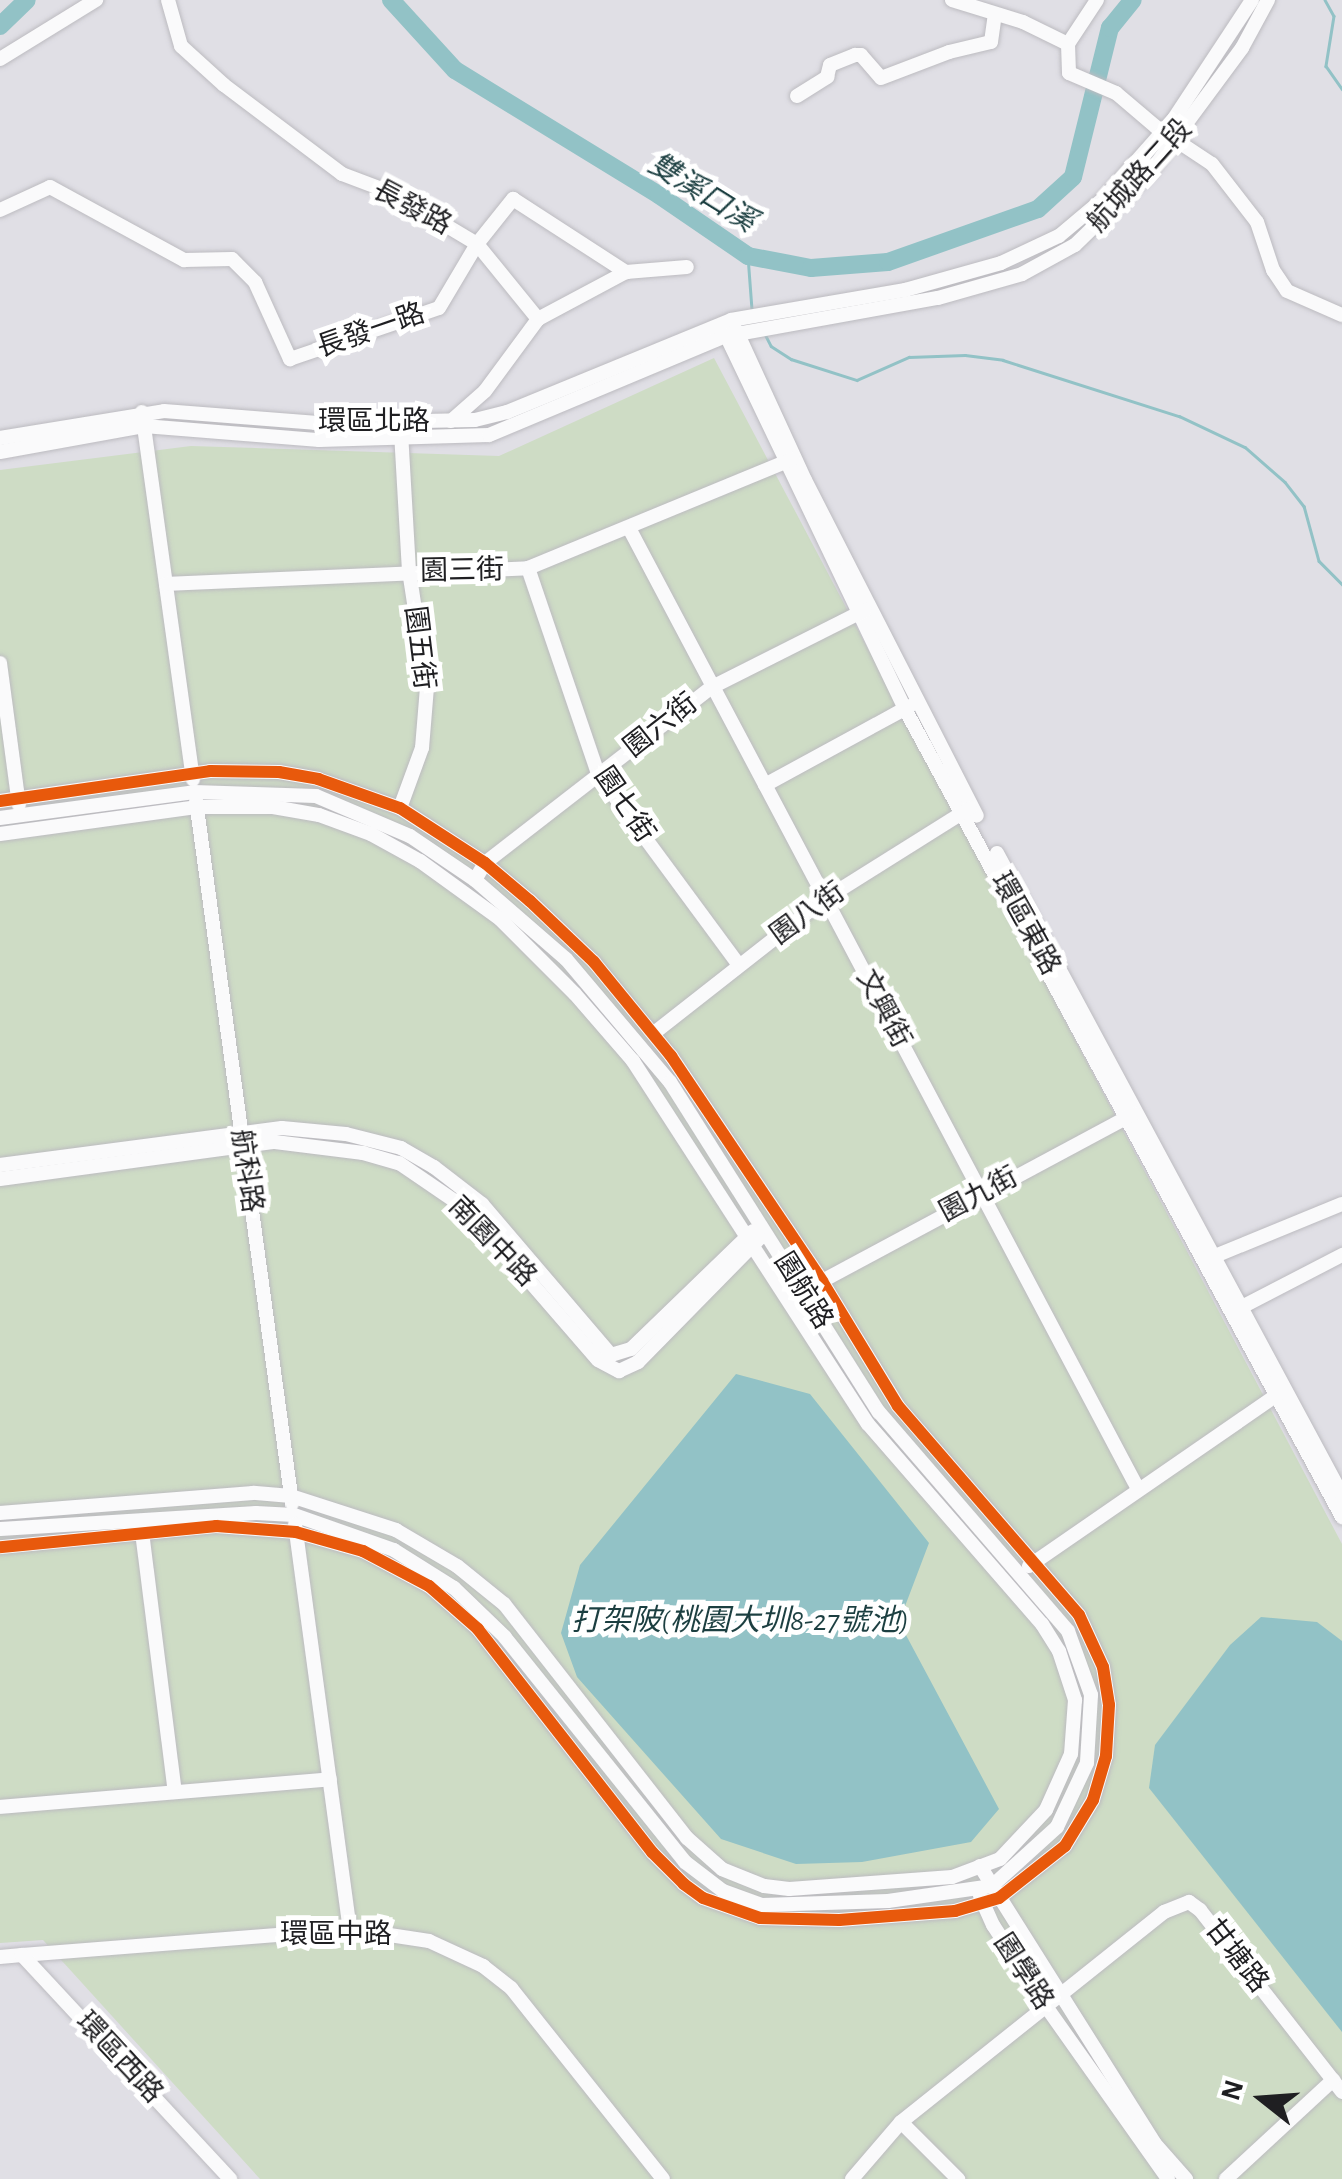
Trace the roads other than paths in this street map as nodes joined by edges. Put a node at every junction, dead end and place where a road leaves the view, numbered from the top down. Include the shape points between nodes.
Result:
1 (96, 0) edge
2 (168, 0) edge
3 (952, 0) edge
4 (1097, 0) edge
5 (1252, 0) edge
6 (1268, 0) edge
7 (995, 16) junction
8 (1068, 44) junction
9 (0, 59) edge
10 (797, 96) dead end
11 (1169, 136) junction
12 (0, 210) edge
13 (477, 244) junction
14 (687, 267) dead end
15 (626, 272) junction
16 (1342, 315) edge
17 (538, 319) junction
18 (729, 329) junction
19 (143, 419) junction
20 (450, 421) junction
21 (401, 432) junction
22 (0, 438) edge
23 (0, 452) edge
24 (791, 460) junction
25 (629, 528) junction
26 (528, 568) junction
27 (409, 572) junction
28 (166, 584) junction
29 (865, 610) junction
30 (0, 663) edge
31 (712, 686) junction
32 (920, 700) junction
33 (905, 709) junction
34 (192, 774) junction
35 (598, 774) junction
36 (766, 784) junction
37 (18, 798) junction
38 (195, 799) junction
39 (0, 801) edge
40 (400, 808) junction
41 (968, 809) junction
42 (0, 818) edge
43 (22, 822) junction
44 (0, 834) edge
45 (486, 863) junction
46 (475, 880) junction
47 (825, 899) junction
48 (739, 964) junction
49 (654, 1033) junction
50 (1133, 1114) junction
51 (242, 1140) junction
52 (0, 1165) edge
53 (0, 1179) edge
54 (982, 1193) junction
55 (1342, 1204) edge
56 (781, 1218) junction
57 (764, 1229) junction
58 (750, 1239) junction
59 (1215, 1256) junction
60 (1342, 1256) edge
61 (822, 1281) junction
62 (1238, 1309) junction
63 (1281, 1393) junction
64 (1138, 1489) junction
65 (1342, 1495) edge
66 (291, 1496) junction
67 (0, 1513) edge
68 (294, 1516) junction
69 (1342, 1517) edge
70 (0, 1529) edge
71 (142, 1532) junction
72 (296, 1532) junction
73 (0, 1546) edge
74 (1027, 1568) junction
75 (330, 1779) junction
76 (175, 1792) junction
77 (0, 1807) edge
78 (980, 1866) junction
79 (989, 1891) junction
80 (983, 1903) junction
81 (350, 1929) junction
82 (22, 1954) junction
83 (0, 1957) edge
84 (1059, 1993) junction
85 (1044, 2005) junction
86 (1337, 2086) edge
87 (901, 2122) junction
88 (230, 2179) edge
89 (663, 2179) edge
90 (852, 2179) edge
91 (958, 2179) edge
92 (1168, 2179) edge
93 (1186, 2179) edge
94 (1226, 2179) edge

1 - 9 street
2 - 13 street, 長發路 via 181,46 224,85 342,174 390,192
3 - 7 street
4 - 8 street
5 - 11 street, 航城路二段
6 - 11 street, 航城路二段 via 1242,48
7 - 8 street
7 - 10 street via 991,42 881,78 854,55 830,65 827,78
8 - 11 street via 1068,73 1116,93
11 - 16 street via 1224,174 1257,222 1287,291
11 - 18 street, 航城路二段 via 1104,198 1034,251 905,290
12 - 13 street, 長發一路 via 50,187 184,260 232,259 255,282 290,360 439,308
13 - 15 street, 長發一路 via 513,199
13 - 17 street, 長發路
14 - 15 street
15 - 17 street
17 - 20 street via 485,391
18 - 20 street, 環區北路 via 507,412
18 - 21 street, 環區北路 via 518,426 489,435
18 - 24 street, 環區東路
19 - 21 street, 環區北路
19 - 21 street, 環區北路 via 238,436
19 - 22 street, 環區北路
19 - 23 street, 環區北路
19 - 28 street, 航科路
20 - 21 street, 環區北路
21 - 27 street, 園五街
24 - 25 street, 園三街
24 - 29 street, 環區東路
25 - 26 street, 園三街
25 - 31 street, 文興街
26 - 27 street, 園三街
26 - 35 street, 園七街
27 - 28 street, 園三街
27 - 40 street, 園五街 via 426,687 422,748
28 - 34 street, 航科路
29 - 31 street, 園六街
29 - 32 street, 環區東路
29 - 33 street, 環區東路
30 - 37 street
31 - 35 street, 園六街
31 - 36 street, 文興街
32 - 33 street
32 - 41 street, 環區東路
33 - 36 street
33 - 41 street, 環區東路
34 - 37 street
34 - 38 street, 航科路
34 - 40 street via 279,772 344,786
35 - 45 street, 園六街
35 - 48 street, 園七街
36 - 47 street, 文興街
37 - 39 street
37 - 43 street
38 - 43 street
38 - 46 street, 園航路 via 316,796 410,836
38 - 51 street, 航科路
38 - 58 street via 346,824 420,860 474,899 536,953 609,1032
40 - 45 street
41 - 47 street, 園八街
41 - 50 street, 環區東路
42 - 43 street
43 - 44 street
45 - 46 street, 園六街
45 - 49 street via 594,962
46 - 57 street, 園航路 via 566,959 623,1024 670,1082
47 - 48 street, 園八街
47 - 54 street, 文興街
48 - 49 street, 園八街
49 - 56 street
50 - 54 street, 園九街
50 - 59 street, 環區東路
50 - 62 street, 環區東路
51 - 52 street, 南園中路
51 - 53 street, 南園中路
51 - 58 street, 南園中路 via 399,1162 498,1240 598,1360 619,1370 638,1362
51 - 66 street, 航科路
54 - 61 street, 園九街
54 - 64 street, 文興街
55 - 59 street
56 - 57 street, 南園中路
56 - 61 street
57 - 58 street, 南園中路
57 - 74 street, 園航路 via 880,1412
58 - 78 street via 868,1424 1059,1650 1076,1729 1062,1782 1030,1831
59 - 62 street, 環區東路
60 - 62 street
61 - 74 street via 898,1406
62 - 63 street, 環區東路
63 - 64 street
63 - 65 street, 環區東路
63 - 69 street, 環區東路
64 - 74 street
66 - 67 street via 197,1494
66 - 68 street, 航科路
66 - 78 street via 396,1530 504,1604 687,1838 739,1879 789,1890 952,1878
68 - 70 street via 224,1512
68 - 72 street, 航科路
68 - 79 street via 394,1550 466,1598 506,1637 676,1852 722,1891 786,1906
71 - 72 street via 216,1526
71 - 73 street
71 - 76 street
72 - 75 street, 航科路
72 - 80 street via 363,1551 452,1606 478,1630 652,1852 703,1898 744,1914 792,1921 955,1911
74 - 79 street, 園航路 via 1082,1661 1092,1731 1082,1779 1057,1827
75 - 76 street
75 - 81 street, 航科路
76 - 77 street
78 - 79 street, 園學路
79 - 80 street, 園學路
79 - 84 street, 園學路
80 - 85 street, 園學路
81 - 82 street, 環區中路
81 - 89 street, 環區中路 via 429,1941 483,1966 529,2008
82 - 83 street
82 - 88 street, 環區西路
84 - 85 street
84 - 86 street, 甘塘路 via 1164,1912 1189,1902
84 - 93 street, 園學路 via 1155,2144
85 - 87 street
85 - 92 street, 園學路
86 - 94 street
87 - 90 street
87 - 91 street

